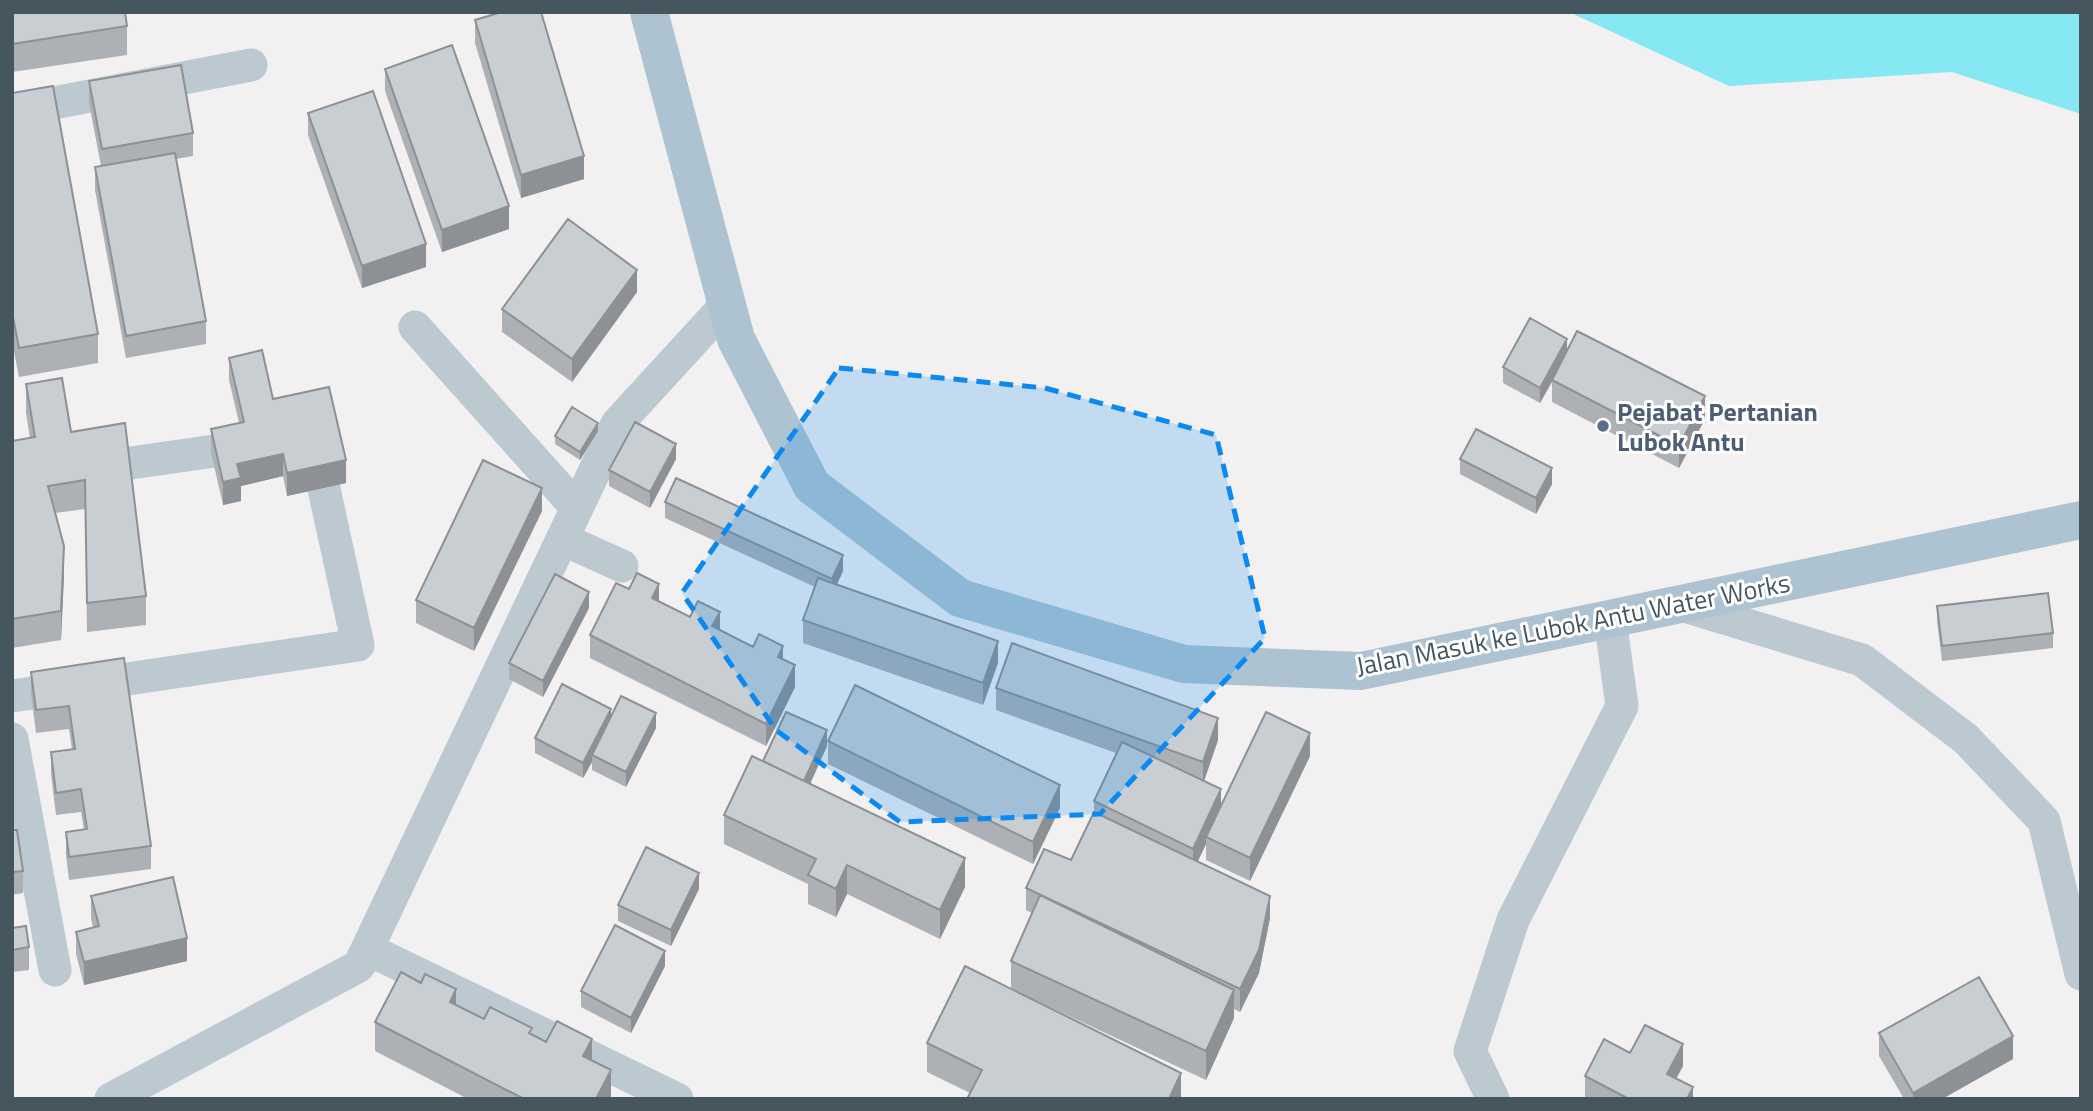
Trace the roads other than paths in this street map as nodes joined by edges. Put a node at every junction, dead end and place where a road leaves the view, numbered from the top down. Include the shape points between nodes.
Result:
1 (649, 12) edge
2 (251, 65) dead end
3 (12, 111) edge
4 (727, 304) junction
5 (415, 327) dead end
6 (12, 480) edge
7 (577, 508) junction
8 (2081, 520) edge
9 (562, 539) junction
10 (622, 566) dead end
11 (1678, 604) junction
12 (1609, 619) junction
13 (12, 696) edge
14 (12, 739) edge
15 (15, 774) edge
16 (367, 949) junction
17 (55, 970) dead end
18 (2081, 974) edge
19 (111, 1099) edge
20 (677, 1099) edge
21 (1493, 1099) edge

1 - 4 main road, Jalan Masuk ke Lubok Antu Water Works
2 - 3 street
4 - 7 street via 617,424
4 - 12 main road, Jalan Masuk ke Lubok Antu Water Works via 736,339 812,486 960,598 1184,664 1360,671
5 - 7 street
6 - 13 street via 313,437 358,645
7 - 9 street
8 - 11 main road, Jalan Masuk ke Lubok Antu Water Works
9 - 10 street
9 - 16 street
11 - 12 main road, Jalan Masuk ke Lubok Antu Water Works
11 - 18 street via 1862,660 1966,739 2044,821
12 - 21 street via 1622,706 1513,920 1470,1051
14 - 15 street
15 - 17 street
16 - 19 street via 359,966
16 - 20 street

